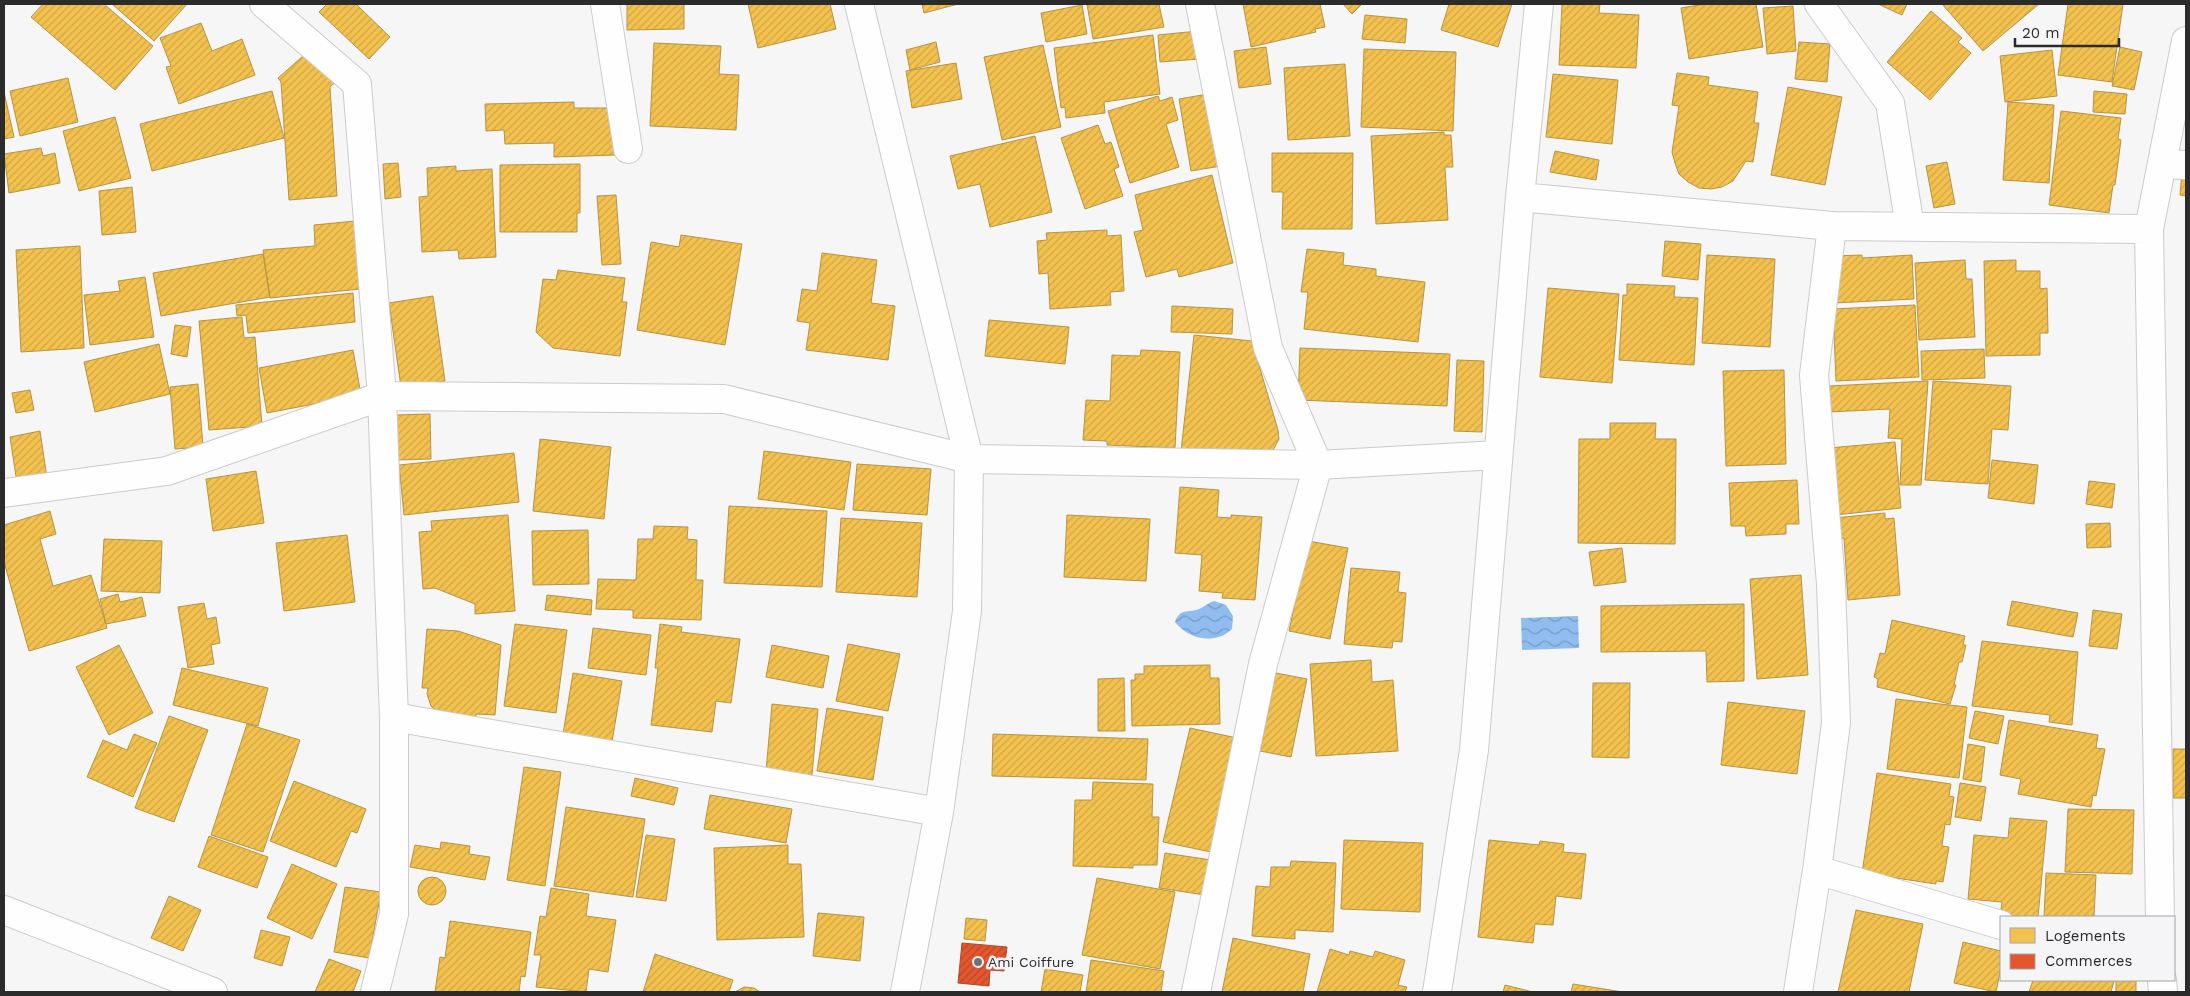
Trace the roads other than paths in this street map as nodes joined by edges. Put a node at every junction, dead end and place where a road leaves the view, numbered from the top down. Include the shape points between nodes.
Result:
1 (264, 4) edge
2 (605, 4) edge
3 (859, 4) edge
4 (1200, 4) edge
5 (1539, 4) edge
6 (1819, 4) edge
7 (2186, 41) edge
8 (628, 149) dead end
9 (2174, 164) edge
10 (1520, 197) junction
11 (1832, 226) junction
12 (1910, 227) junction
13 (2149, 229) junction
14 (382, 396) junction
15 (1498, 455) junction
16 (969, 459) junction
17 (1318, 465) junction
18 (4, 493) edge
19 (394, 718) junction
20 (939, 812) junction
21 (1817, 870) junction
22 (4, 910) edge
23 (2160, 916) edge
24 (2000, 925) edge
25 (213, 992) edge
26 (375, 992) edge
27 (905, 992) edge
28 (1196, 992) edge
29 (1437, 992) edge
30 (1798, 992) edge

1 - 14 street via 357,84
2 - 8 street
3 - 16 street
4 - 17 street via 1268,348
5 - 10 street
6 - 12 street via 1890,103
7 - 9 street
9 - 13 street
10 - 11 street
10 - 15 street
11 - 12 street
11 - 21 street via 1814,375 1831,584 1836,723
12 - 13 street
13 - 23 street
14 - 16 street via 724,399
14 - 18 street via 167,471
14 - 19 street
15 - 17 street
15 - 29 street via 1474,750
16 - 17 street
16 - 20 street via 967,611
17 - 28 street via 1263,664
19 - 20 street
19 - 26 street via 394,914
20 - 27 street
21 - 24 street
21 - 30 street
22 - 25 street

